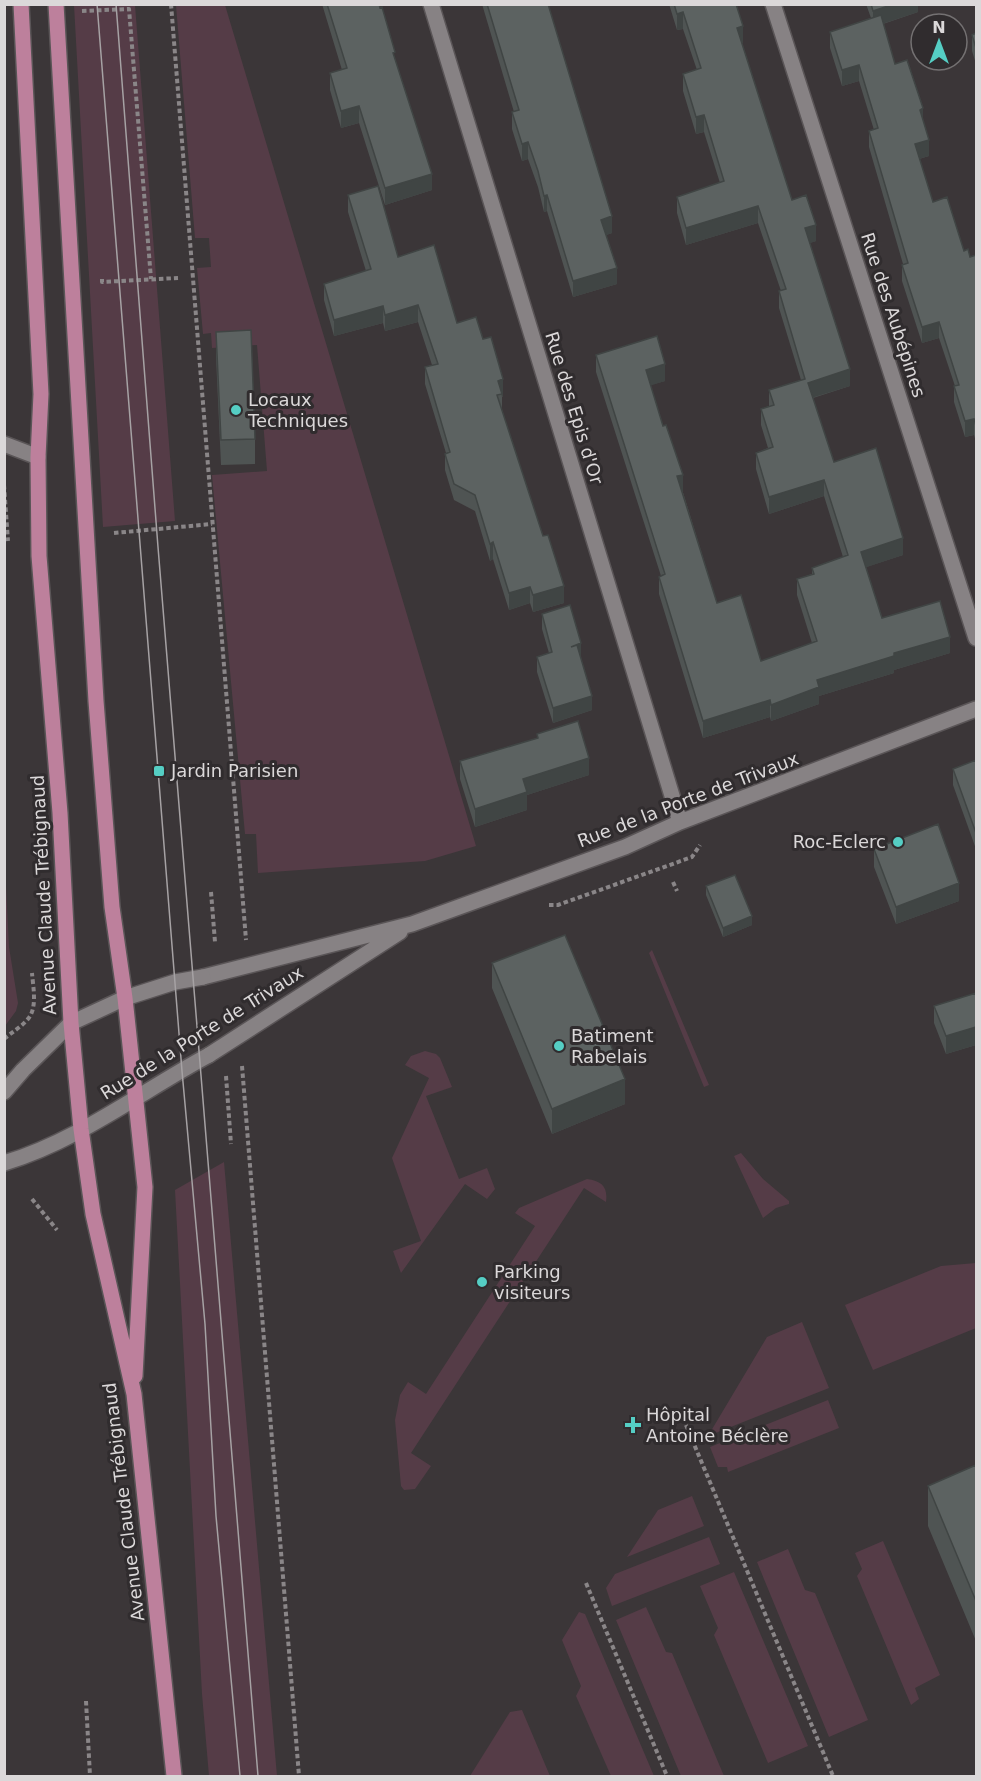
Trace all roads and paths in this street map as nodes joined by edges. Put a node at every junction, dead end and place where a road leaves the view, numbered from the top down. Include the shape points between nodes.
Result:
1 (21, 4) edge
2 (56, 4) edge
3 (171, 4) edge
4 (430, 4) edge
5 (773, 4) edge
6 (81, 11) dead end
7 (101, 271) dead end
8 (178, 278) dead end
9 (152, 279) junction
10 (4, 444) edge
11 (38, 457) junction
12 (4, 485) edge
13 (212, 524) junction
14 (104, 534) dead end
15 (8, 541) dead end
16 (976, 638) edge
17 (976, 709) edge
18 (680, 822) junction
19 (673, 882) dead end
20 (678, 891) dead end
21 (211, 892) dead end
22 (412, 924) junction
23 (215, 942) dead end
24 (246, 942) dead end
25 (32, 973) dead end
26 (125, 998) junction
27 (71, 1023) junction
28 (4, 1039) edge
29 (242, 1061) dead end
30 (225, 1072) dead end
31 (4, 1092) edge
32 (135, 1099) junction
33 (81, 1129) junction
34 (231, 1144) dead end
35 (4, 1163) edge
36 (32, 1199) dead end
37 (57, 1230) dead end
38 (134, 1394) junction
39 (686, 1425) dead end
40 (586, 1583) dead end
41 (86, 1701) dead end
42 (90, 1776) edge
43 (174, 1776) edge
44 (299, 1776) edge
45 (667, 1776) edge
46 (833, 1776) edge

1 - 11 main road, Avenue Claude Trébignaud via 41,394
2 - 26 main road via 96,701 112,907
3 - 13 path
4 - 18 street, Rue des Epis d'Or
5 - 16 street, Rue des Aubépines
6 - 9 path via 129,9
7 - 9 path via 102,282
8 - 9 path
10 - 11 street
11 - 27 main road, Avenue Claude Trébignaud via 39,556 60,813
12 - 15 path
13 - 14 path
13 - 24 path
17 - 18 street, Rue de la Porte de Trivaux
18 - 22 street, Rue de la Porte de Trivaux via 625,847
19 - 20 path
21 - 23 path
22 - 26 street, Rue de la Porte de Trivaux via 175,982
22 - 32 street, Rue de la Porte de Trivaux
25 - 28 path via 32,1013
26 - 27 street, Rue de la Porte de Trivaux
26 - 32 main road
27 - 31 street, Rue de la Porte de Trivaux
27 - 33 main road, Avenue Claude Trébignaud
29 - 44 path
30 - 34 path
32 - 33 street, Rue de la Porte de Trivaux
32 - 38 main road via 145,1187
33 - 35 street, Rue de la Porte de Trivaux via 30,1155
33 - 38 main road, Avenue Claude Trébignaud via 93,1214
36 - 37 path
38 - 43 main road, Avenue Claude Trébignaud
39 - 46 path
40 - 45 path
41 - 42 path

